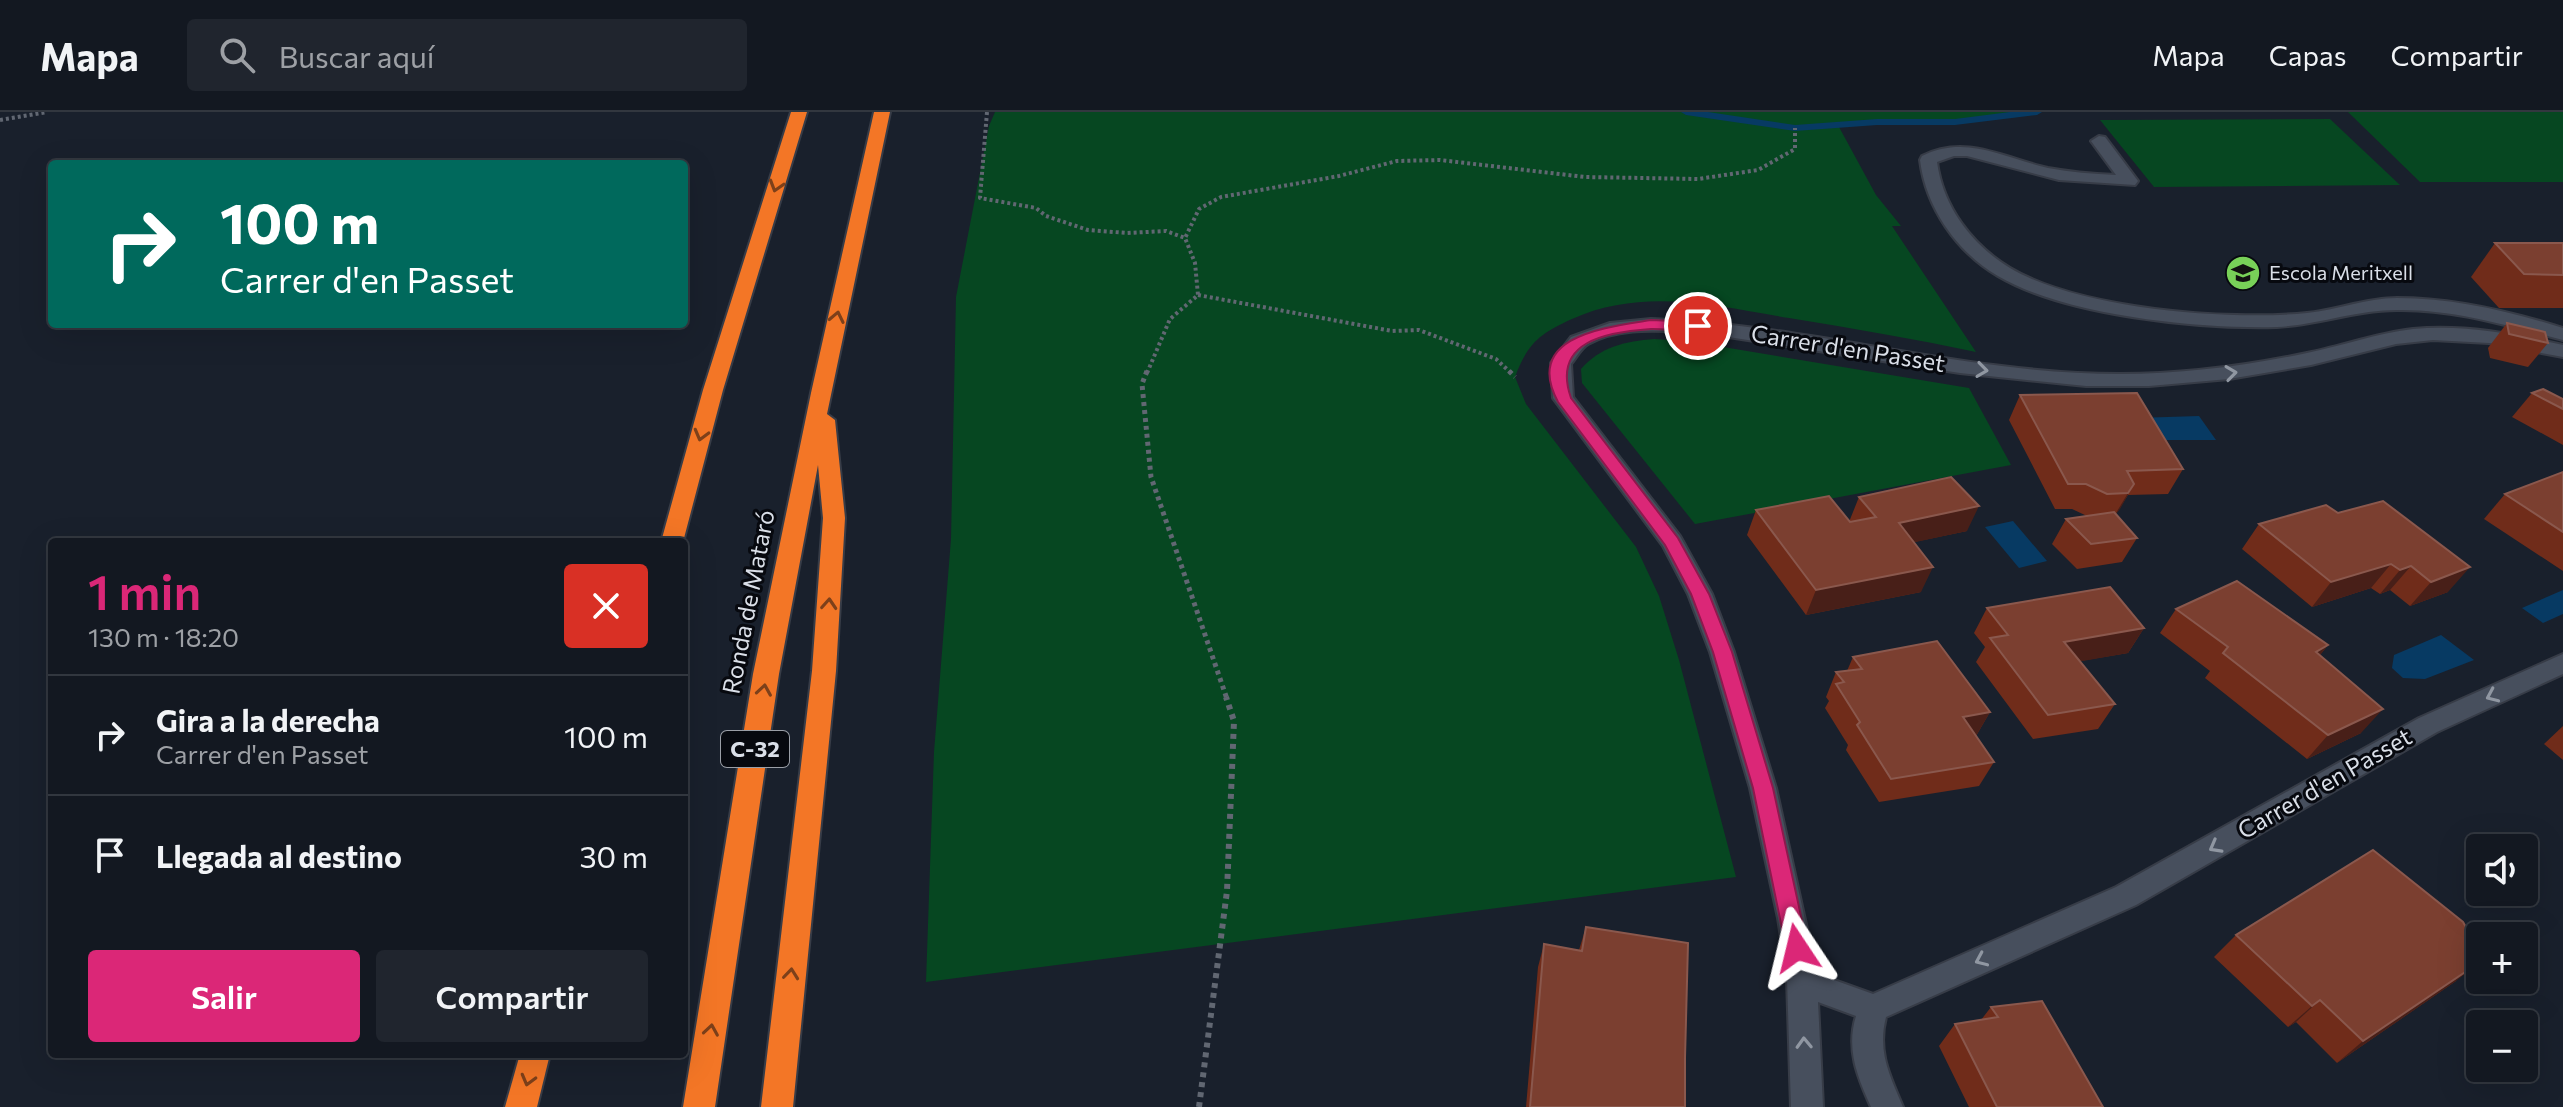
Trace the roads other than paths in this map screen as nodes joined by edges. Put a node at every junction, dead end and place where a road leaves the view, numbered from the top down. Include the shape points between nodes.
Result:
1 (799, 112) edge
2 (882, 112) edge
3 (2099, 141) dead end
4 (2563, 334) edge
5 (2563, 351) edge
6 (821, 393) junction
7 (673, 538) edge
8 (2563, 663) edge
9 (1802, 978) junction
10 (1874, 1008) junction
11 (534, 1058) edge
12 (521, 1107) edge
13 (699, 1107) edge
14 (777, 1107) edge
15 (1807, 1107) edge
16 (1887, 1107) edge

1 -> 7 highway
6 -> 2 highway, Ronda de Mataró / C-32
3 - 4 street via 2129,181 2036,170 1960,150 1940,151 1928,160 1928,179 1943,209 1992,264 2064,294 2231,321 2306,319 2393,303 2450,306
9 -> 5 street, Carrer d'en Passet via 1763,788 1722,652 1672,542 1563,398 1557,379 1560,360 1575,343 1623,327 1682,325 2007,374 2154,380 2279,366 2412,335 2462,334
13 -> 6 highway, Ronda de Mataró / C-32 via 766,674
14 -> 6 highway via 824,671 834,518
8 -> 10 street, Carrer d'en Passet via 2428,725 2126,896
9 - 10 street
15 -> 9 street, Carrer d'en Passet
10 - 16 street via 1865,1035 1870,1073
11 -> 12 highway

